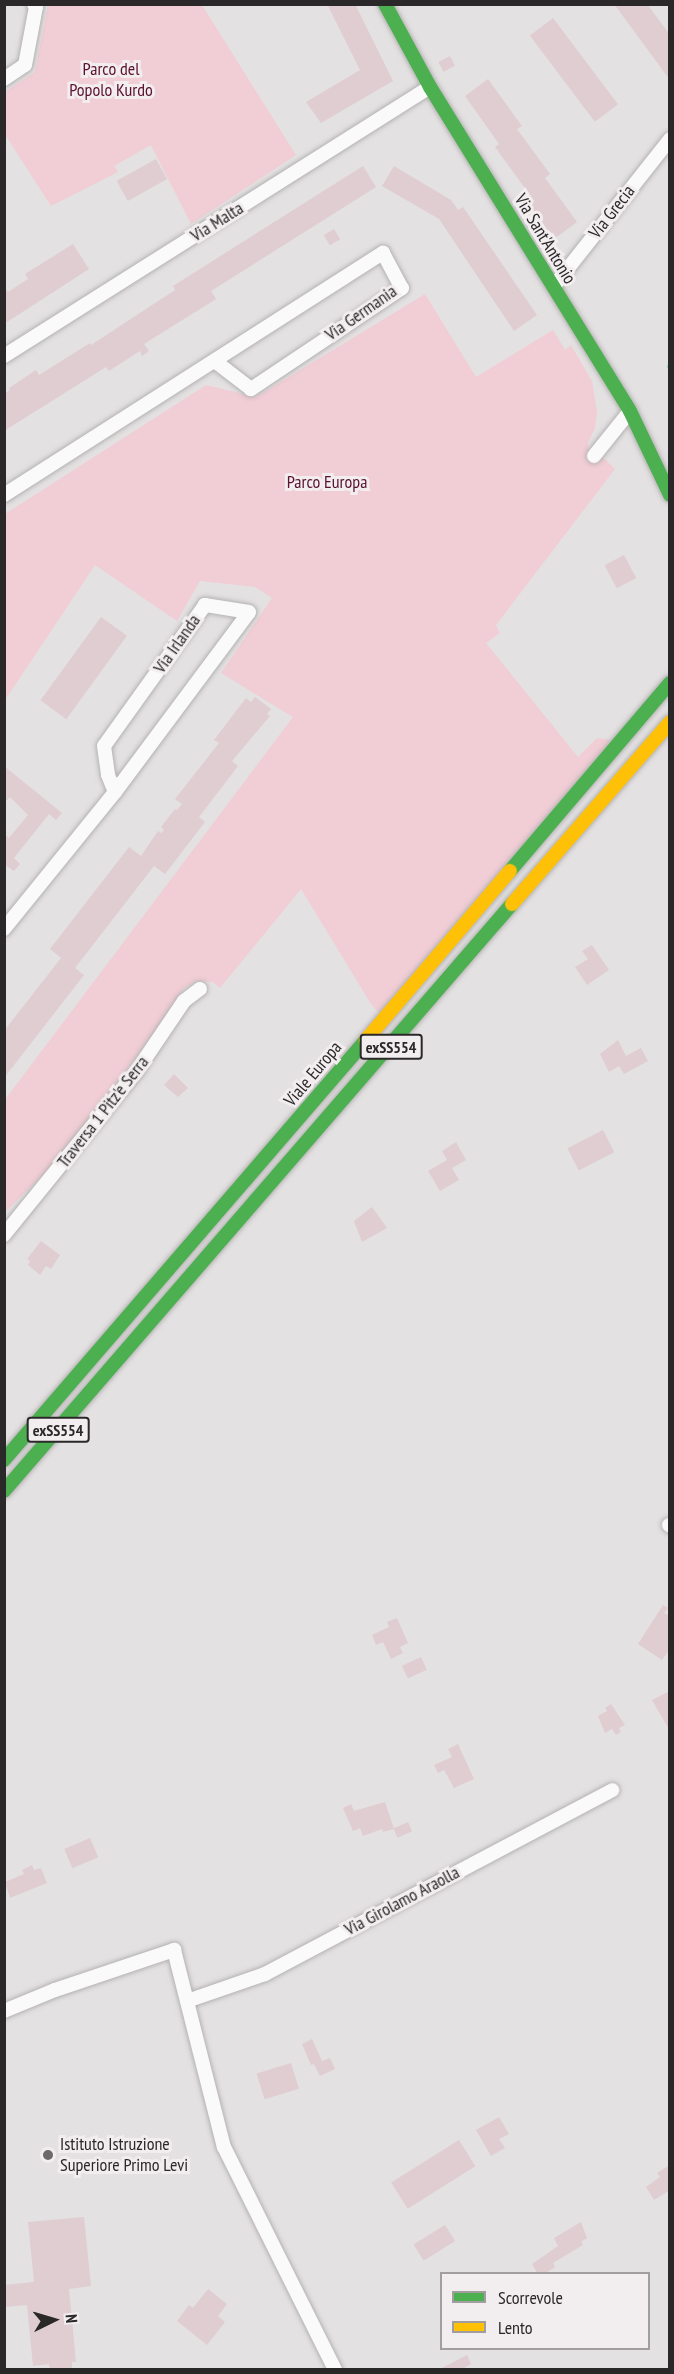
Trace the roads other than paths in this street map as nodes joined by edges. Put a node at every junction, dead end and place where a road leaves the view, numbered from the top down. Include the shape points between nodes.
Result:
1 (34, 4) edge
2 (385, 4) edge
3 (4, 79) edge
4 (430, 87) junction
5 (669, 139) edge
6 (554, 286) junction
7 (4, 356) edge
8 (216, 362) junction
9 (630, 411) junction
10 (594, 456) dead end
11 (4, 495) edge
12 (669, 495) edge
13 (669, 683) edge
14 (669, 722) edge
15 (115, 792) junction
16 (4, 929) edge
17 (200, 989) dead end
18 (4, 1235) edge
19 (4, 1460) edge
20 (4, 1491) edge
21 (612, 1790) dead end
22 (187, 2001) junction
23 (4, 2011) edge
24 (335, 2370) edge

1 - 3 street via 24,65
2 - 4 main road, Via Sant'Antonio
4 - 6 main road, Via Sant'Antonio
4 - 7 street, Via Malta
5 - 6 street, Via Grecia
6 - 9 main road, Via Sant'Antonio
8 - 8 street, Via Germania via 251,388 402,288 383,253
8 - 11 street, Via Germania
9 - 10 street
9 - 12 main road, Via Sant'Antonio
13 - 19 main road, Viale Europa / exSS554
14 - 20 main road, exSS554
15 - 15 street, Via Irlanda via 143,754 249,612 205,605 104,746
15 - 16 street, Via Irlanda
17 - 18 street, Traversa 1 Pitz'e Serra via 184,1001 136,1072
21 - 22 street, Via Girolamo Araolla via 265,1974
22 - 23 street via 174,1950
22 - 24 street via 224,2147

